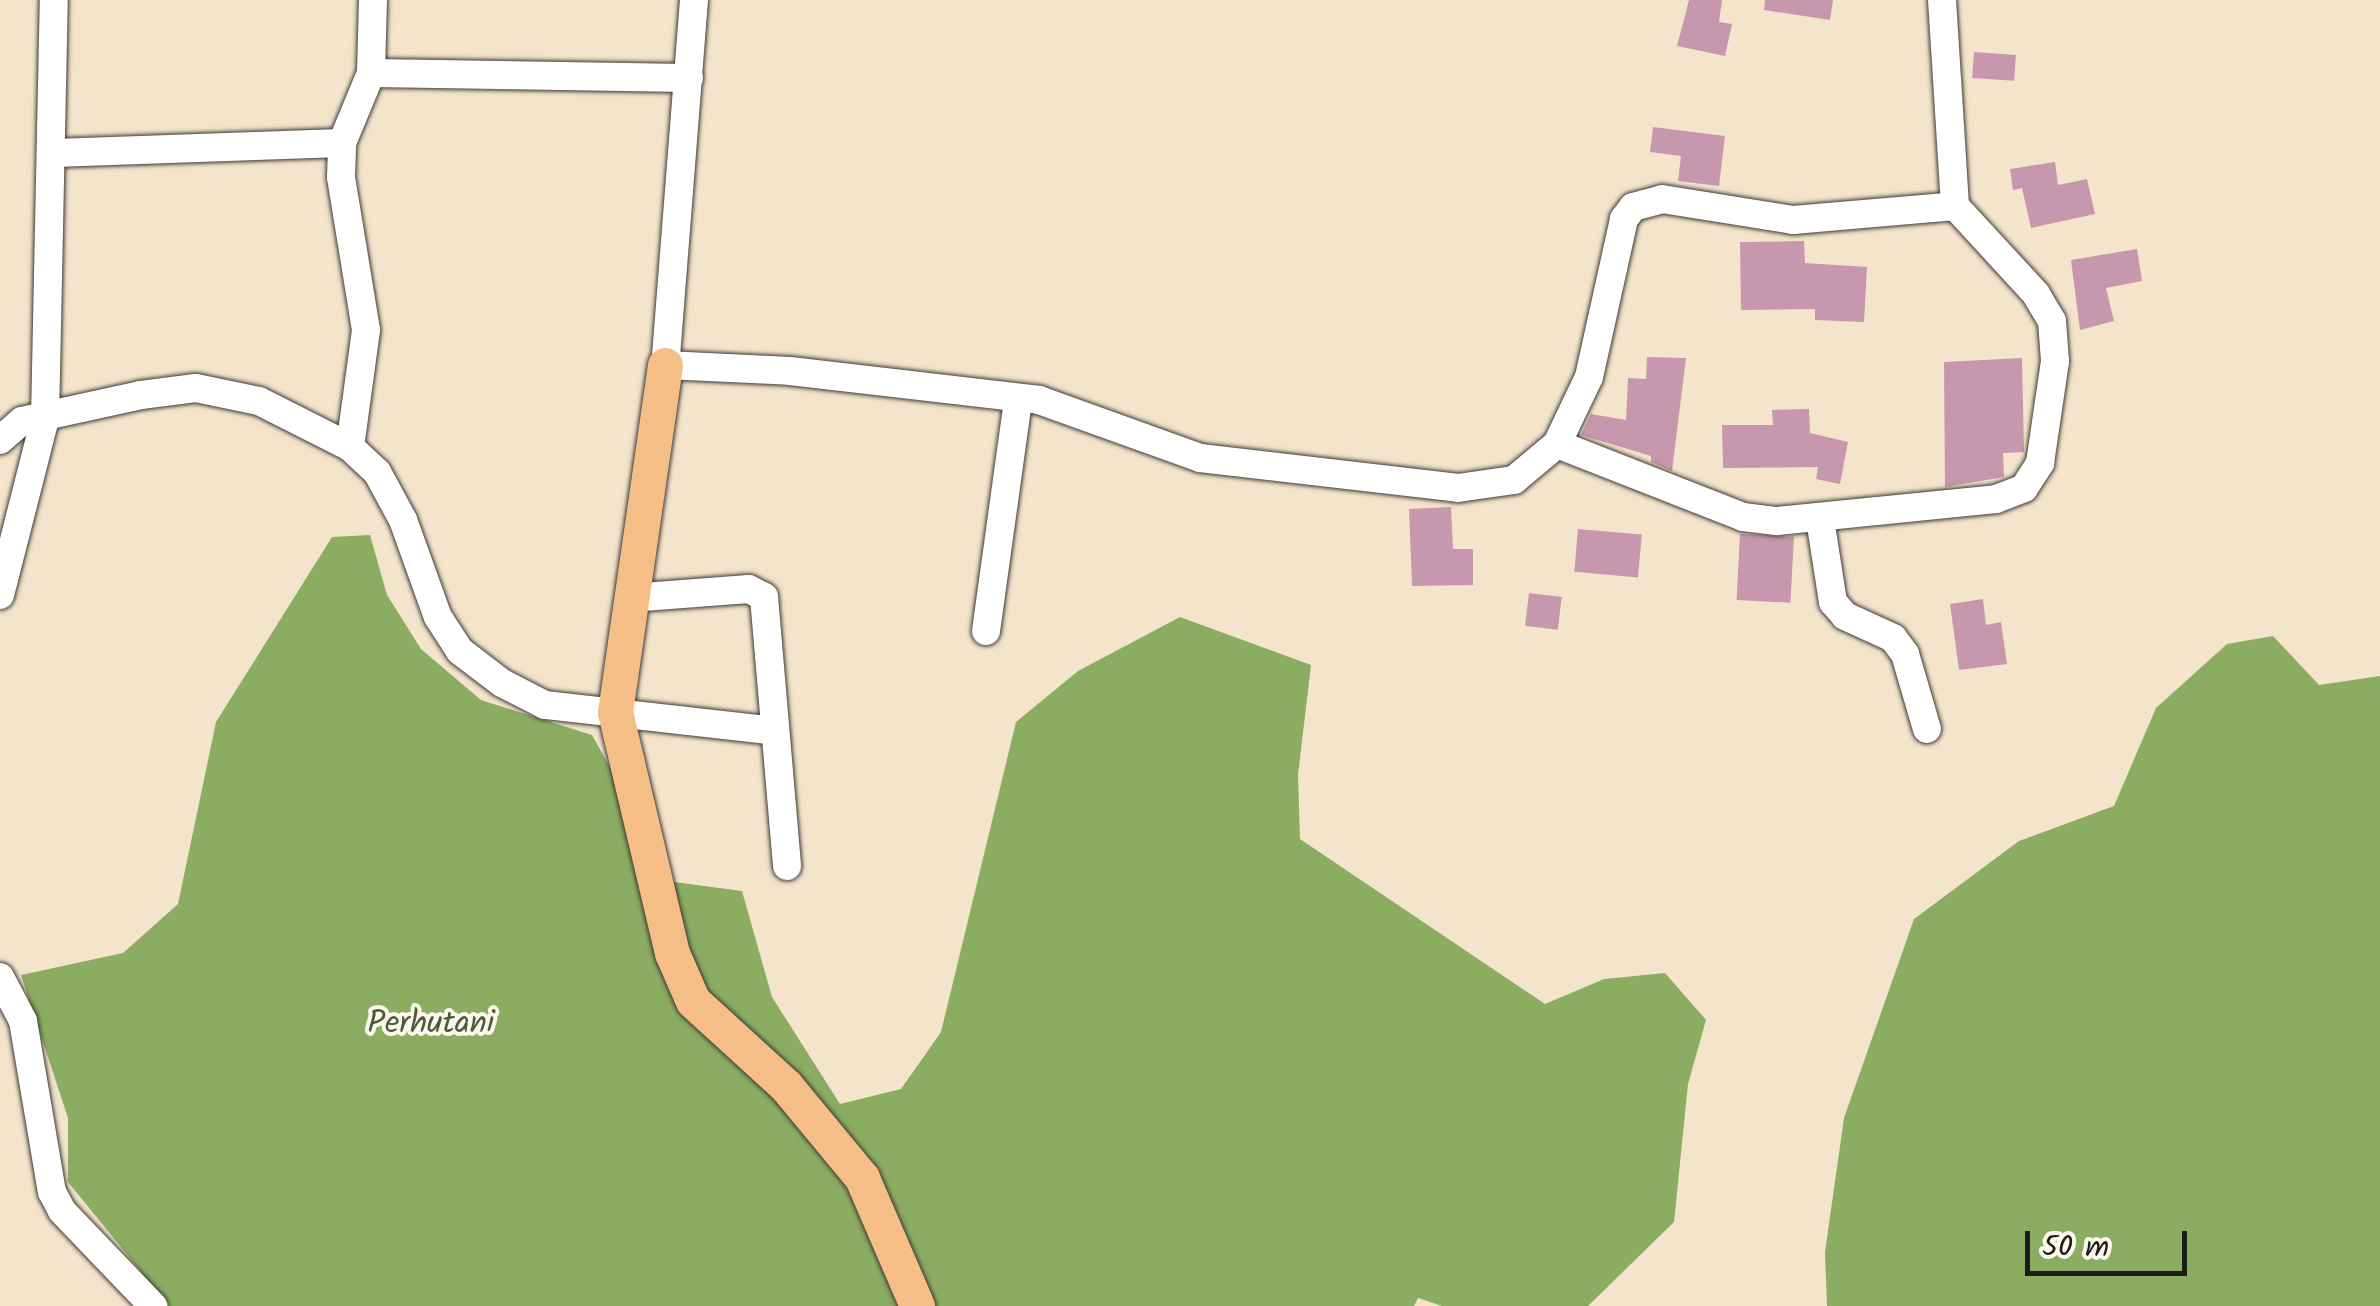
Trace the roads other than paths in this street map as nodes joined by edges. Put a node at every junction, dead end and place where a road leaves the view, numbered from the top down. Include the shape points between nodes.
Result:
1 (54, 0) edge
2 (373, 0) edge
3 (694, 0) edge
4 (1942, 0) edge
5 (371, 72) junction
6 (689, 78) junction
7 (342, 143) junction
8 (54, 153) junction
9 (1956, 206) junction
10 (665, 364) junction
11 (1018, 400) junction
12 (45, 419) junction
13 (0, 440) edge
14 (1556, 444) junction
15 (350, 447) junction
16 (1820, 518) junction
17 (0, 595) edge
18 (630, 598) junction
19 (986, 631) dead end
20 (614, 712) junction
21 (1926, 729) dead end
22 (775, 731) junction
23 (787, 866) dead end
24 (0, 977) edge
25 (153, 1306) edge
26 (917, 1306) edge

1 - 8 street
2 - 5 street
3 - 6 street
4 - 9 street
5 - 6 street
5 - 7 street
6 - 10 street
7 - 8 street
7 - 15 street via 341,177 366,330
8 - 12 street
9 - 14 street via 1793,220 1662,199 1633,207 1624,219 1589,376
9 - 16 street via 2036,294 2052,321 2055,362 2040,463 2024,488 1996,499
10 - 11 street via 848,376
10 - 18 main road
11 - 14 street via 1059,406 1200,458 1458,488 1514,480
11 - 19 street
12 - 13 street via 16,422
12 - 15 street via 196,388 259,401
12 - 17 street
14 - 16 street via 1744,517
15 - 20 street via 376,472 403,520 438,618 460,651 545,706
16 - 21 street via 1833,602 1845,616 1894,638 1905,654
18 - 20 main road
18 - 22 street via 758,591 767,605
20 - 22 street
20 - 26 main road via 683,987 786,1086 844,1153 877,1207
22 - 23 street
24 - 25 street via 23,1021 52,1192 62,1211

